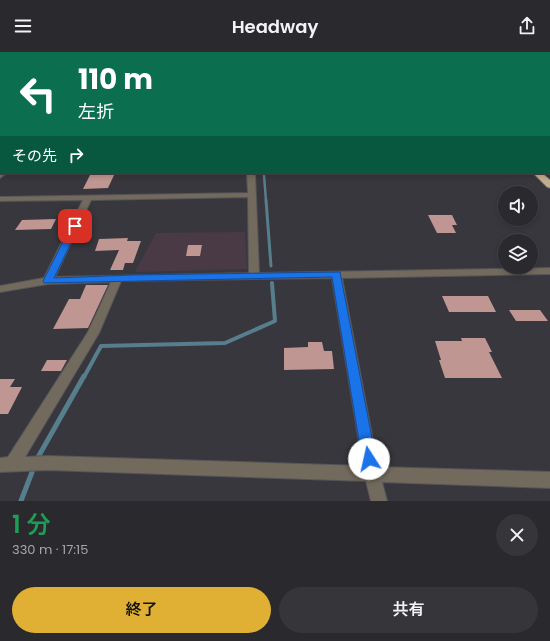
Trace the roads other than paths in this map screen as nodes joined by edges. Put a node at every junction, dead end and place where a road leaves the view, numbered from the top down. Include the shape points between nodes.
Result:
1 (251, 174) edge
2 (538, 174) edge
3 (550, 185) edge
4 (252, 196) junction
5 (88, 198) junction
6 (0, 199) edge
7 (550, 271) edge
8 (336, 274) junction
9 (254, 275) junction
10 (118, 278) junction
11 (48, 281) junction
12 (0, 289) edge
13 (13, 465) edge
14 (372, 474) junction
15 (550, 480) edge
16 (379, 501) edge

1 - 4 street
2 - 3 highway
4 - 5 street
4 - 9 street
5 - 6 street
5 - 11 street
7 - 8 street
8 - 9 street
8 - 14 street
9 - 10 street
10 - 11 street
10 - 13 street via 93,333
11 - 12 street
13 - 14 street via 48,463
14 - 15 street
14 - 16 street

